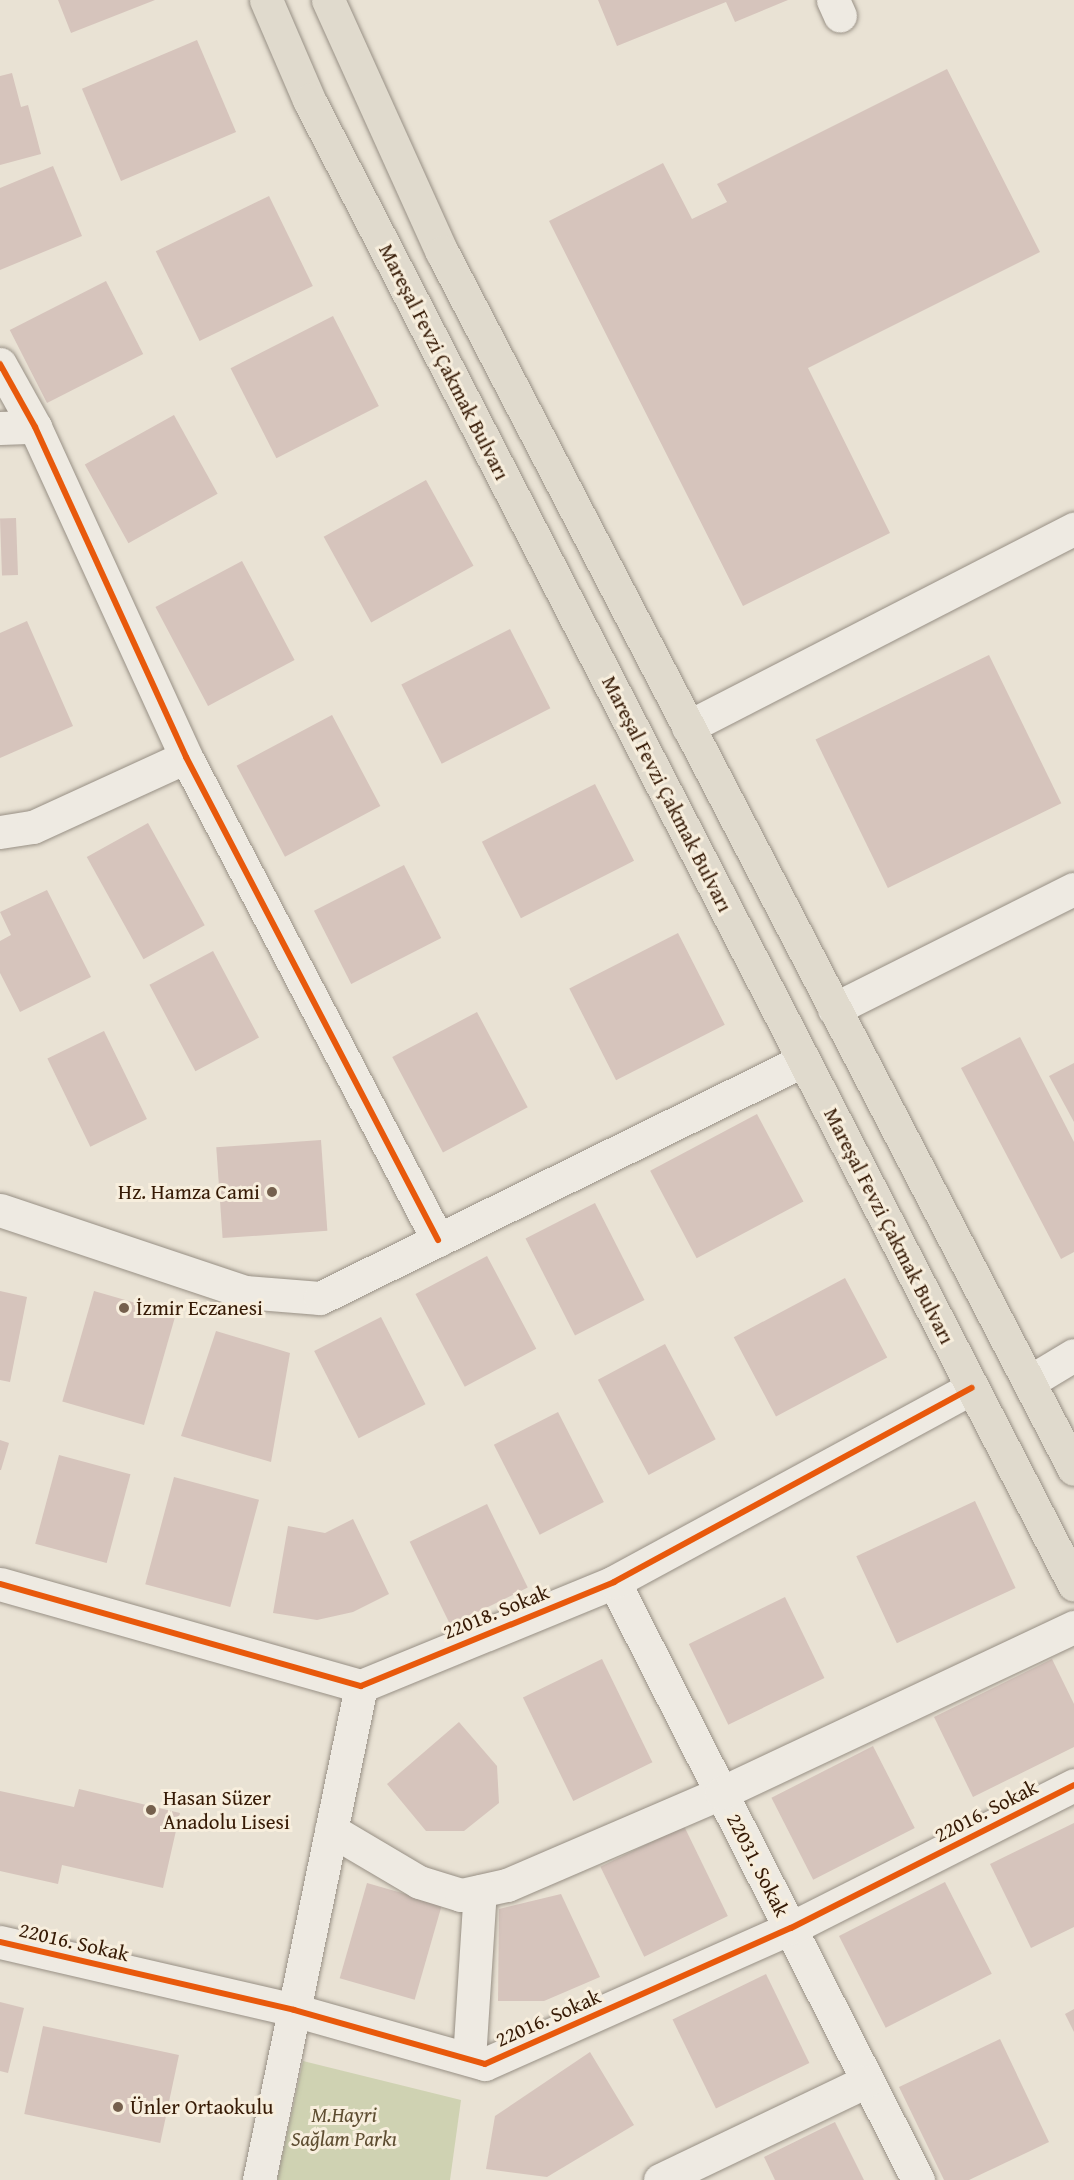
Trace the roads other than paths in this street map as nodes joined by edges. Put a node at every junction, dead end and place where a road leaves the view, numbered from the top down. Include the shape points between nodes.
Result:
1 (266, 0) edge
2 (328, 0) edge
3 (0, 364) edge
4 (35, 427) junction
5 (0, 428) edge
6 (1074, 529) edge
7 (688, 727) junction
8 (186, 757) junction
9 (0, 832) edge
10 (1074, 889) edge
11 (834, 1009) junction
12 (804, 1060) junction
13 (0, 1210) edge
14 (438, 1240) junction
15 (1074, 1355) edge
16 (1029, 1382) junction
17 (972, 1388) junction
18 (1074, 1469) edge
19 (614, 1582) junction
20 (0, 1584) edge
21 (1074, 1585) edge
22 (1074, 1627) edge
23 (361, 1686) junction
24 (1074, 1785) edge
25 (721, 1793) junction
26 (331, 1830) junction
27 (480, 1891) junction
28 (791, 1928) junction
29 (0, 1942) edge
30 (294, 2010) junction
31 (469, 2059) junction
32 (866, 2082) junction
33 (259, 2180) edge
34 (660, 2180) edge
35 (918, 2180) edge

1 - 12 main road, Mareşal Fevzi Çakmak Bulvarı via 309,100
2 - 7 main road via 442,252
3 - 4 street
4 - 5 street
4 - 8 street
6 - 7 street
7 - 11 main road
8 - 9 street via 33,827
8 - 14 street
10 - 11 street
11 - 16 main road
12 - 14 street
12 - 17 main road, Mareşal Fevzi Çakmak Bulvarı
13 - 14 street via 245,1292 320,1299
15 - 16 street
16 - 18 main road
17 - 19 street, 22018. Sokak
17 - 21 main road, Mareşal Fevzi Çakmak Bulvarı
19 - 23 street, 22018. Sokak
19 - 25 street, 22031. Sokak
20 - 23 street
22 - 25 street
23 - 26 street
24 - 28 street, 22016. Sokak
25 - 27 street via 507,1886
25 - 28 street, 22031. Sokak
26 - 27 street via 419,1882 461,1895
26 - 30 street
27 - 31 street
28 - 31 street, 22016. Sokak via 485,2064
28 - 32 street, 22031. Sokak
29 - 30 street, 22016. Sokak
30 - 31 street, 22016. Sokak
30 - 33 street
32 - 34 street
32 - 35 street, 22031. Sokak

